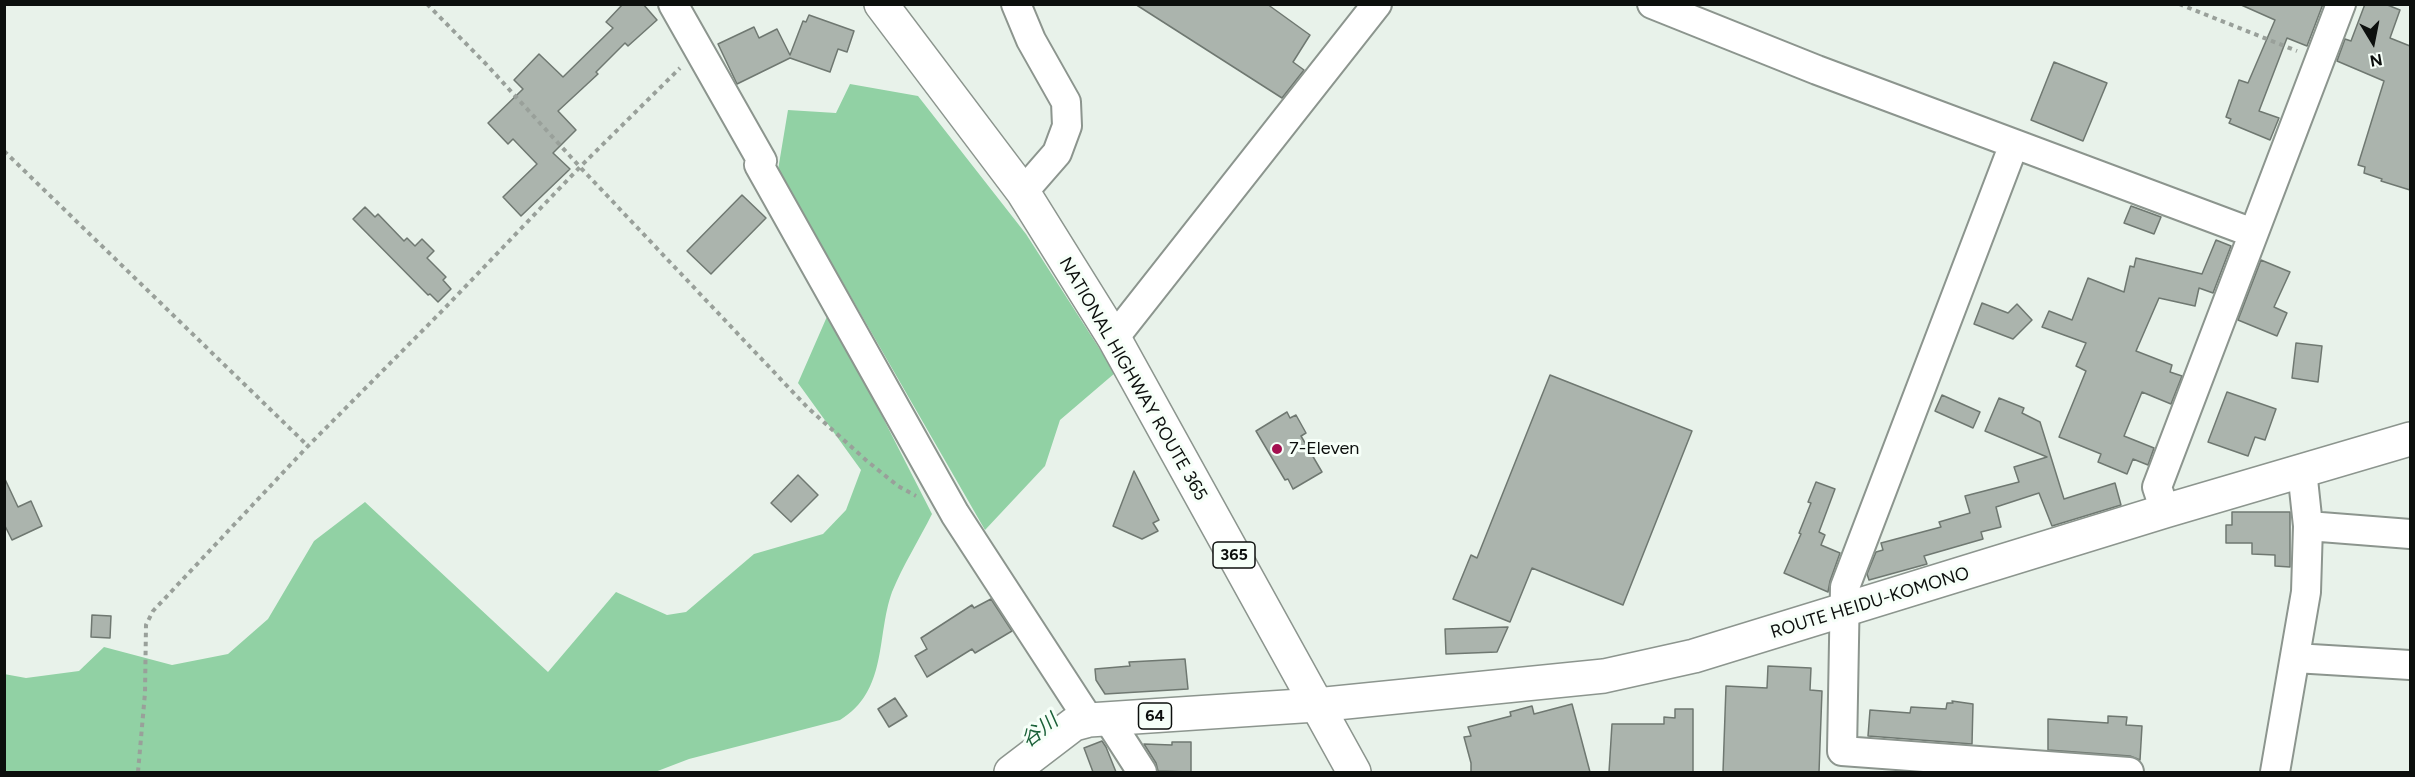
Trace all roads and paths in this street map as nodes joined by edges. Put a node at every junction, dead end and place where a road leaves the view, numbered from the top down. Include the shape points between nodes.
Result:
1 (427, 4) edge
2 (673, 4) edge
3 (881, 4) edge
4 (1016, 4) edge
5 (1377, 4) edge
6 (1652, 4) edge
7 (2179, 4) edge
8 (2341, 4) edge
9 (700, 49) junction
10 (2320, 60) junction
11 (2014, 144) junction
12 (4, 151) edge
13 (580, 167) junction
14 (1023, 192) junction
15 (2253, 232) junction
16 (1114, 338) junction
17 (2410, 439) edge
18 (308, 446) junction
19 (2302, 470) junction
20 (917, 497) dead end
21 (2165, 511) junction
22 (2308, 526) junction
23 (2410, 534) edge
24 (1845, 611) junction
25 (2295, 658) junction
26 (2410, 665) edge
27 (1316, 705) junction
28 (1099, 720) junction
29 (138, 772) edge
30 (1011, 772) edge
31 (1142, 772) edge
32 (1354, 772) edge
33 (2120, 772) edge
34 (2275, 772) edge

1 - 13 path
2 - 9 street
3 - 14 main road, NATIONAL HIGHWAY ROUTE 365 / 365
4 - 14 street via 1066,102 1067,126 1057,153
5 - 16 street
6 - 11 street
7 - 10 path
8 - 10 street
9 - 13 path
9 - 28 street via 762,161 759,165 955,514
10 - 15 street
11 - 15 street
11 - 24 street via 1845,587
12 - 18 path
13 - 18 path
13 - 20 path via 807,407 867,461
14 - 16 main road, NATIONAL HIGHWAY ROUTE 365 / 365
15 - 21 street via 2157,487
16 - 27 main road, NATIONAL HIGHWAY ROUTE 365 / 365
17 - 19 main road, ROUTE HEIDU-KOMONO
18 - 29 path via 153,611 146,625
19 - 21 main road, ROUTE HEIDU-KOMONO
19 - 22 street
21 - 24 main road, ROUTE HEIDU-KOMONO
22 - 23 street
22 - 25 street via 2306,592
24 - 27 main road, ROUTE HEIDU-KOMONO via 1694,656 1604,676
24 - 33 street via 1842,751
25 - 26 street
25 - 34 street
27 - 28 main road, 64
27 - 32 main road, NATIONAL HIGHWAY ROUTE 365 / 365
28 - 30 main road, 64 via 1074,724
28 - 31 street

